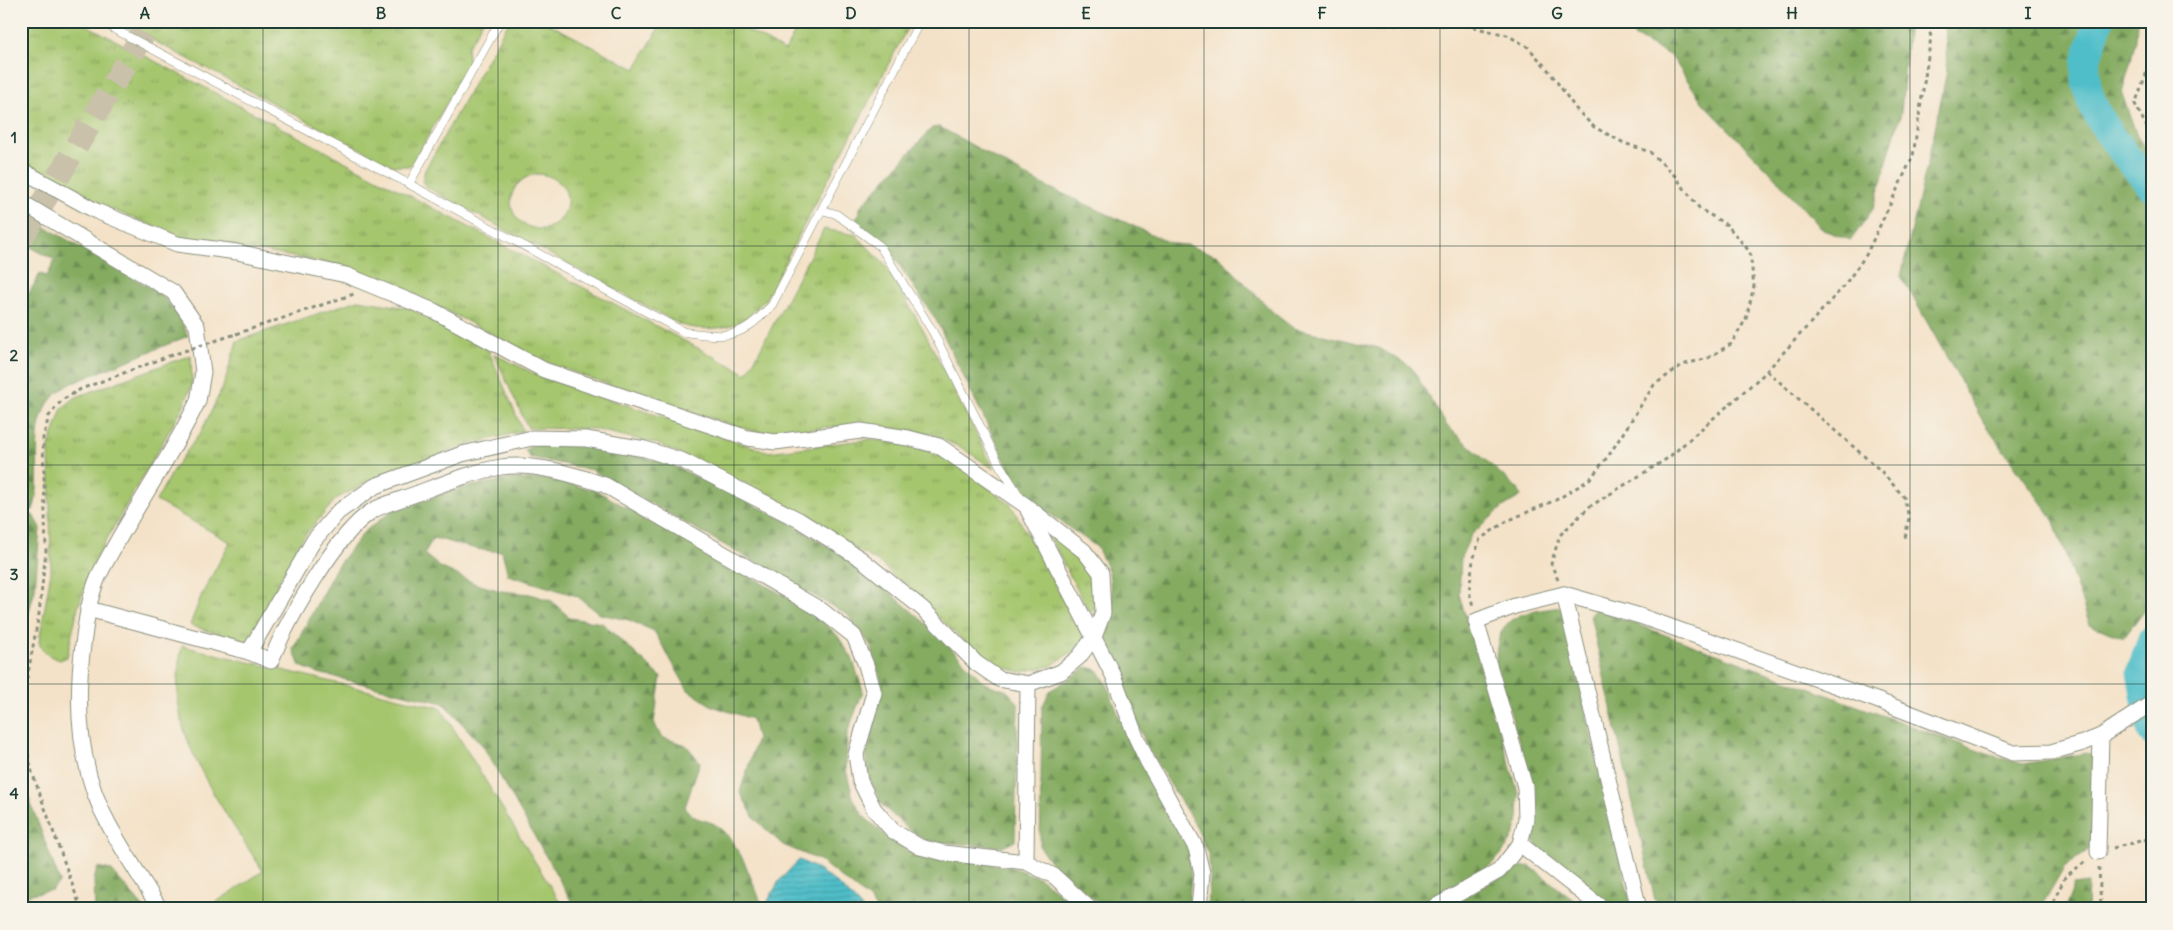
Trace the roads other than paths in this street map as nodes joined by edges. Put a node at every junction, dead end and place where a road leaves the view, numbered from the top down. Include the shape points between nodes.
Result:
1 (99, 21) edge
2 (500, 21) edge
3 (920, 21) edge
4 (21, 170) edge
5 (410, 184) junction
6 (21, 202) edge
7 (822, 210) junction
8 (1025, 505) junction
9 (1564, 594) junction
10 (88, 609) junction
11 (1094, 637) junction
12 (249, 652) junction
13 (1028, 684) junction
14 (2152, 702) edge
15 (2101, 736) junction
16 (1520, 844) junction
17 (2098, 852) road end
18 (1026, 862) junction
19 (160, 909) edge
20 (1090, 909) edge
21 (1199, 909) edge
22 (1431, 909) edge
23 (1603, 909) edge
24 (1639, 909) edge

1 - 5 lane
2 - 5 lane
3 - 7 lane
4 - 8 street via 96,211 177,244 237,252 346,275 434,311 544,370 748,438 775,442 861,431 939,446
5 - 7 lane via 684,332 719,337 754,324 772,305
6 - 10 street via 173,292 197,326 203,372 198,401 98,577
7 - 8 lane via 836,214 880,246 933,332 999,464
8 - 11 street
8 - 11 street via 1084,551 1101,573 1103,613
9 - 15 street via 1640,616 2014,753 2050,752
9 - 16 street via 1515,606 1476,622 1525,787 1526,819
9 - 24 street
10 - 12 street
10 - 19 street via 78,707 83,750 108,824
11 - 13 street via 1079,658 1061,672
11 - 21 street via 1113,675 1136,737 1196,848 1202,873
12 - 13 street via 314,540 338,512 375,486 462,454 532,438 586,439 645,449 682,461 799,520 860,559 923,609 976,663 999,679
12 - 18 street via 272,661 280,640 317,577 347,534 372,511 452,481 502,467 540,468 572,474 605,485 821,610 854,636 874,693 856,754 860,781 874,809 893,832 920,847 944,853
13 - 18 street
14 - 15 street
15 - 17 street
16 - 22 street via 1499,871
16 - 23 street
18 - 20 street via 1054,876

